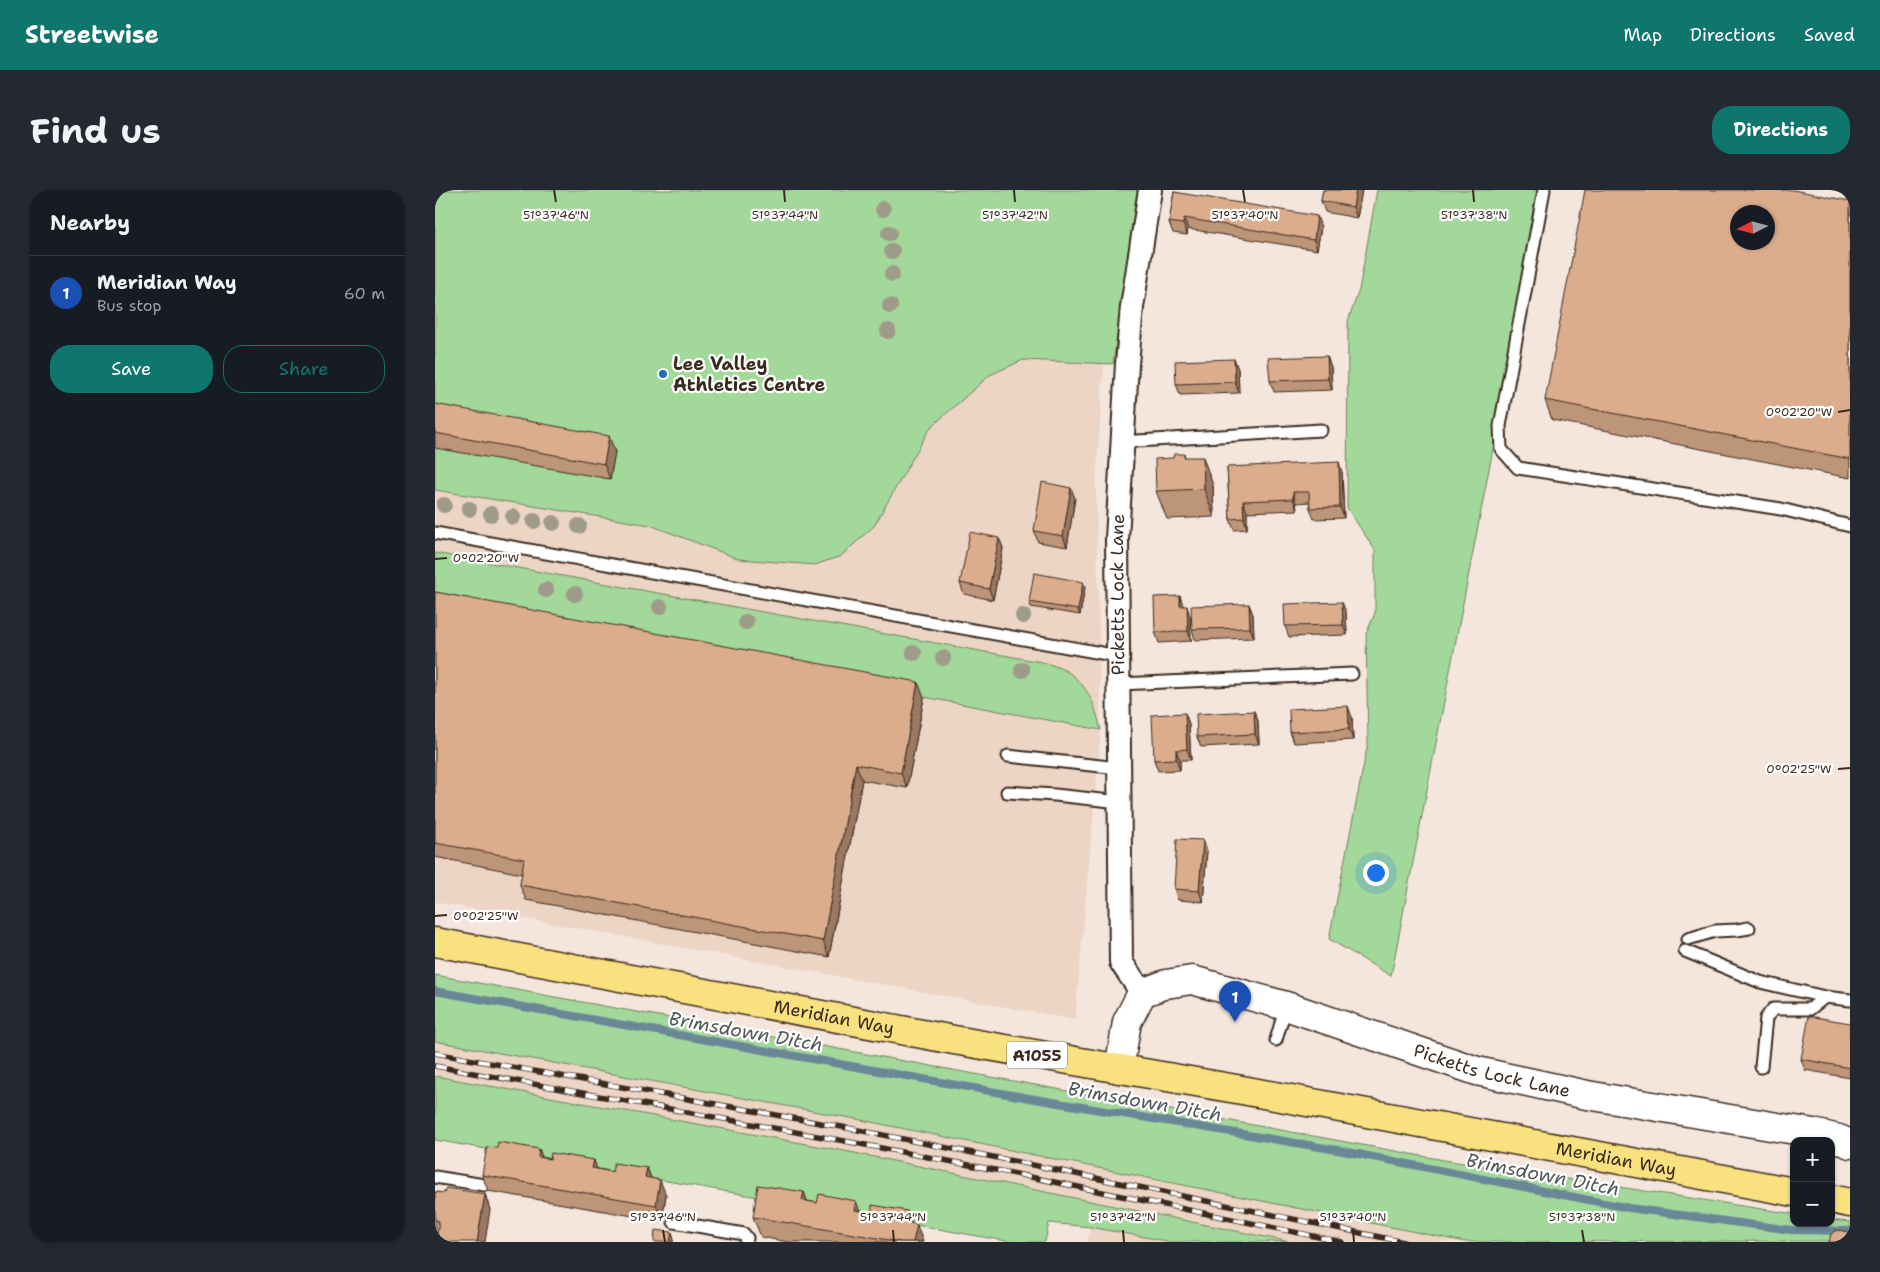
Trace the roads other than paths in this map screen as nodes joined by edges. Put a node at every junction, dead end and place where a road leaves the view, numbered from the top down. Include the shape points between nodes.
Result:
1 (1150, 190) edge
2 (1543, 190) edge
3 (1321, 430) dead end
4 (1121, 442) junction
5 (1850, 526) edge
6 (435, 533) edge
7 (1118, 656) junction
8 (1352, 674) dead end
9 (1118, 684) junction
10 (1008, 756) dead end
11 (1119, 768) junction
12 (1007, 792) dead end
13 (1120, 802) junction
14 (1749, 928) dead end
15 (435, 942) edge
16 (1142, 993) junction
17 (1825, 997) junction
18 (1850, 1000) edge
19 (1286, 1006) junction
20 (1275, 1040) dead end
21 (1761, 1067) dead end
22 (1119, 1069) junction
23 (1850, 1144) edge
24 (435, 1177) edge
25 (484, 1186) edge
26 (1790, 1191) edge
27 (1835, 1200) edge
28 (1850, 1203) edge
29 (674, 1222) dead end
30 (746, 1242) edge

1 - 4 street, Picketts Lock Lane via 1132,307
2 - 5 lane via 1500,426 1501,449 1512,462 1518,468 1781,509
3 - 4 lane
4 - 7 street, Picketts Lock Lane via 1117,540
6 - 7 lane
7 - 9 street, Picketts Lock Lane
8 - 9 lane
9 - 11 street, Picketts Lock Lane
10 - 11 lane
11 - 13 street, Picketts Lock Lane
12 - 13 lane
13 - 16 street, Picketts Lock Lane via 1121,962
14 - 17 lane via 1715,931 1687,945 1760,982
15 - 22 main road, Meridian Way / A1055
16 - 19 street, Picketts Lock Lane via 1166,984 1191,980
16 - 22 street via 1127,1022
17 - 18 lane
17 - 21 lane via 1810,1009 1773,1009 1766,1018
19 - 20 lane
19 - 23 street, Picketts Lock Lane via 1477,1071 1587,1096 1813,1132
22 - 26 main road, Meridian Way / A1055
24 - 25 lane
27 - 28 main road
29 - 30 lane via 744,1234

